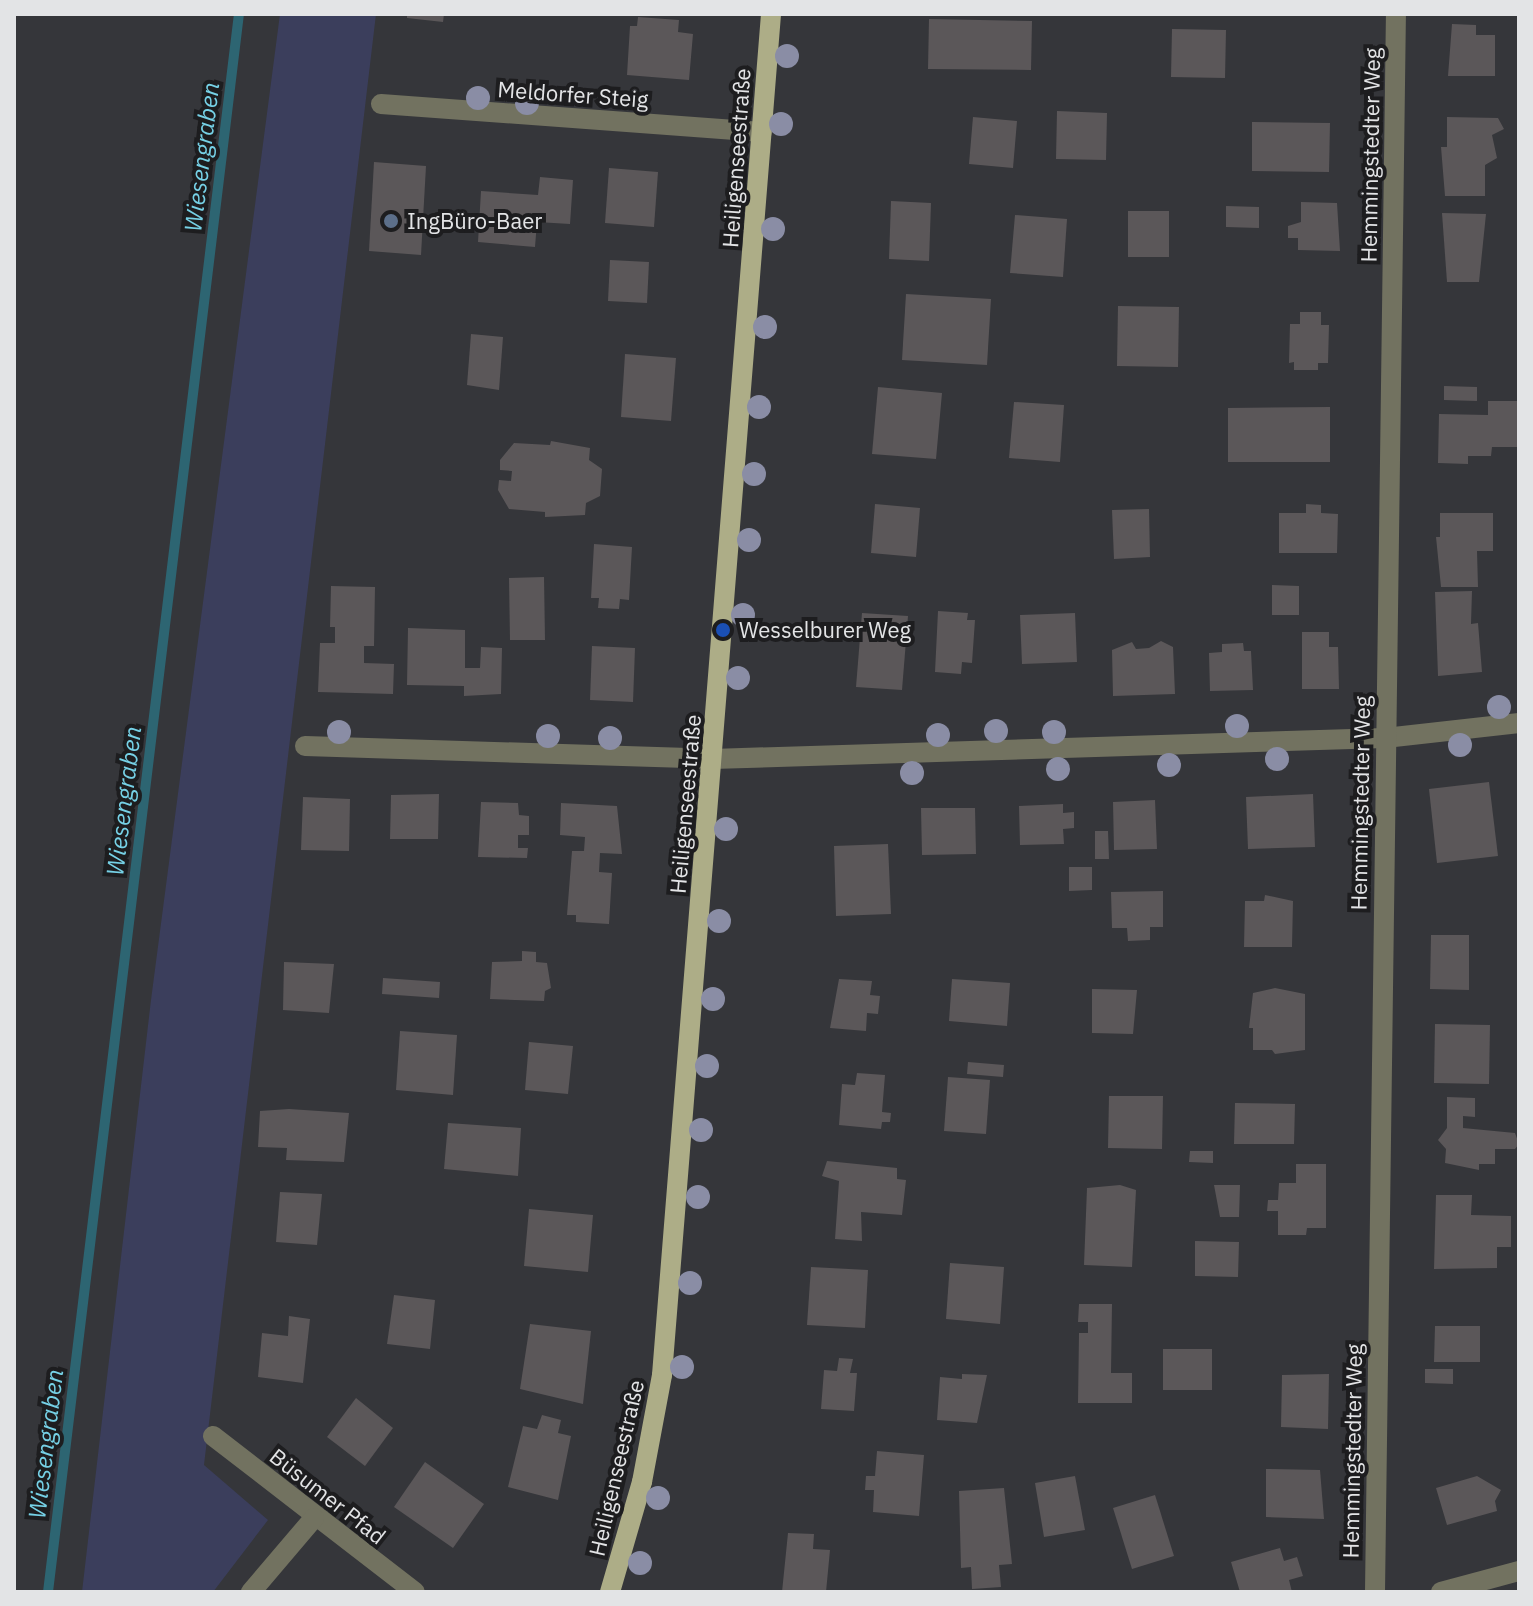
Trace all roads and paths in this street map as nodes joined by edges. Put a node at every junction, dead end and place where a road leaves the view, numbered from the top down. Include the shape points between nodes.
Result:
1 (771, 14) edge
2 (1396, 14) edge
3 (381, 104) dead end
4 (762, 132) junction
5 (1519, 723) edge
6 (1385, 738) junction
7 (305, 746) dead end
8 (712, 759) junction
9 (213, 1436) dead end
10 (314, 1518) junction
11 (1519, 1571) edge
12 (251, 1592) edge
13 (415, 1592) edge
14 (610, 1592) edge
15 (1375, 1592) edge
16 (1441, 1592) edge

1 - 4 main road, Heiligenseestraße
2 - 6 street, Hemmingstedter Weg
3 - 4 street, Meldorfer Steig
4 - 8 main road, Heiligenseestraße
5 - 6 street
6 - 8 street
6 - 15 street, Hemmingstedter Weg
7 - 8 street
8 - 14 main road, Heiligenseestraße via 662,1375 642,1482
9 - 10 street, Büsumer Pfad
10 - 12 street
10 - 13 street, Büsumer Pfad
11 - 16 street

